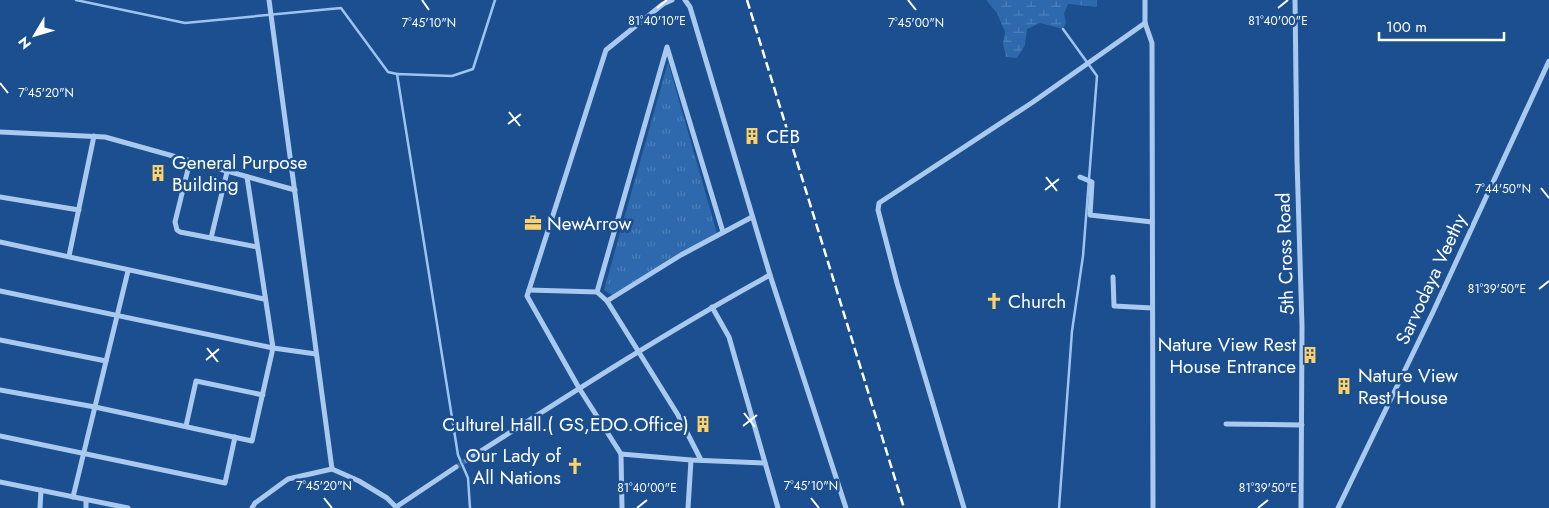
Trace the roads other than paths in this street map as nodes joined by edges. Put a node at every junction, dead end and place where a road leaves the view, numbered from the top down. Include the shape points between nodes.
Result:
1 (269, 0) edge
2 (672, 0) edge
3 (685, 0) edge
4 (1145, 0) edge
5 (1296, 0) edge
6 (1146, 23) junction
7 (1549, 61) edge
8 (0, 132) edge
9 (94, 136) junction
10 (190, 161) junction
11 (227, 172) junction
12 (247, 177) junction
13 (1080, 177) dead end
14 (294, 190) junction
15 (0, 197) edge
16 (79, 210) junction
17 (752, 217) junction
18 (1152, 222) junction
19 (723, 232) junction
20 (211, 238) junction
21 (0, 242) edge
22 (257, 247) junction
23 (70, 256) junction
24 (128, 270) junction
25 (770, 275) junction
26 (1113, 277) dead end
27 (529, 290) junction
28 (0, 291) edge
29 (596, 292) junction
30 (264, 299) junction
31 (608, 301) junction
32 (712, 306) junction
33 (1152, 308) junction
34 (118, 316) junction
35 (0, 340) edge
36 (273, 348) junction
37 (638, 352) junction
38 (316, 354) junction
39 (106, 361) junction
40 (579, 388) junction
41 (0, 390) edge
42 (263, 395) junction
43 (95, 407) junction
44 (1226, 424) dead end
45 (1302, 425) junction
46 (186, 426) junction
47 (0, 436) edge
48 (234, 437) junction
49 (84, 452) junction
50 (621, 454) junction
51 (467, 460) tunnel mouth
52 (691, 460) junction
53 (701, 460) junction
54 (765, 463) junction
55 (456, 468) tunnel mouth
56 (332, 469) junction
57 (0, 482) edge
58 (41, 490) junction
59 (72, 497) junction
60 (86, 500) junction
61 (40, 508) edge
62 (86, 508) edge
63 (128, 508) edge
64 (252, 508) edge
65 (397, 508) edge
66 (622, 508) edge
67 (688, 508) edge
68 (778, 508) edge
69 (846, 508) edge
70 (964, 508) edge
71 (1153, 508) edge
72 (1301, 508) edge
73 (1338, 508) edge

1 - 14 street
2 - 27 street via 606,50
3 - 17 street via 690,7
4 - 6 street
5 - 45 street, 5th Cross Road
6 - 18 street via 1152,43
6 - 70 street via 879,203 878,210 897,283
7 - 73 street, Sarvodaya Veethy
8 - 9 street
9 - 10 street via 105,136
9 - 16 street
10 - 11 street
10 - 20 street via 176,230
11 - 12 street
11 - 20 street
12 - 14 street
12 - 22 street
13 - 18 street via 1092,182 1090,216
14 - 38 street
15 - 16 street
16 - 23 street
17 - 19 street
17 - 25 street
18 - 33 street
19 - 29 street via 667,47
19 - 31 street
20 - 22 street
21 - 23 street
22 - 30 street
23 - 24 street
24 - 30 street
24 - 34 street
25 - 32 street
25 - 69 street
26 - 33 street via 1114,306
27 - 29 street
27 - 40 street via 527,296
28 - 34 street
29 - 31 street
30 - 36 street
31 - 37 street
32 - 37 street
32 - 54 street via 729,337
33 - 71 street
34 - 36 street
34 - 39 street
35 - 39 street
36 - 38 street
36 - 42 street
37 - 40 street
37 - 53 street via 678,415
38 - 56 street
39 - 43 street
40 - 50 street
40 - 51 street
41 - 43 street
42 - 46 street via 196,380
42 - 48 street via 252,441
43 - 46 street
43 - 49 street
44 - 45 street
45 - 72 street, 5th Cross Road
46 - 48 street
47 - 49 street
48 - 49 street via 225,483
49 - 59 street
50 - 52 street
50 - 66 street
52 - 53 street
52 - 67 street
53 - 54 street
54 - 68 street
55 - 65 street
56 - 64 street via 288,479
56 - 65 street via 359,481
57 - 58 street
58 - 59 street
58 - 61 street
59 - 60 street
60 - 62 street
60 - 63 street

